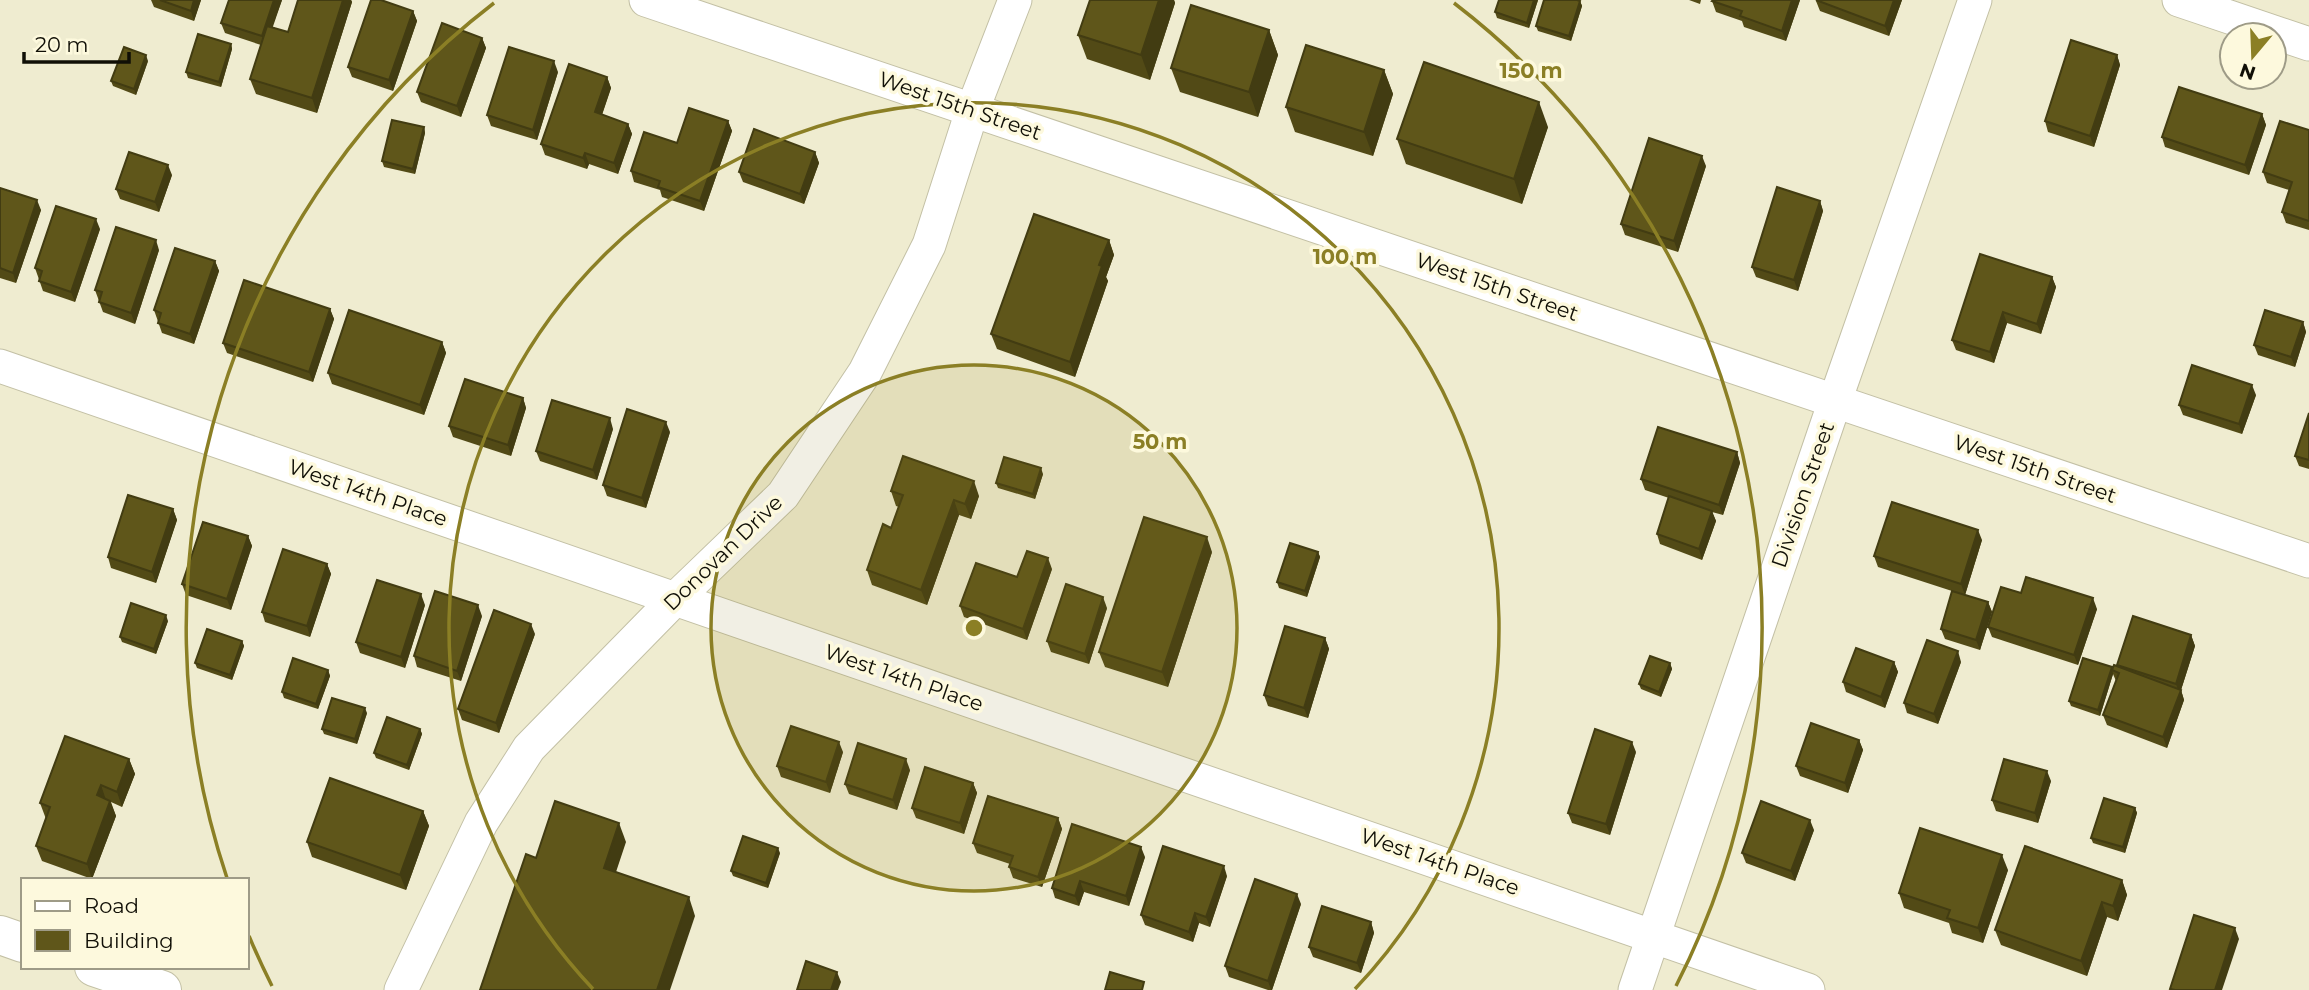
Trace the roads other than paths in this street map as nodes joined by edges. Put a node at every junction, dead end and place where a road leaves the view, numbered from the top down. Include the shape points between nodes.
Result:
1 (646, 0) edge
2 (1015, 0) edge
3 (1975, 0) edge
4 (2179, 0) edge
5 (2309, 44) edge
6 (972, 111) junction
7 (0, 366) edge
8 (1835, 401) junction
9 (2309, 561) edge
10 (675, 599) junction
11 (0, 935) edge
12 (1653, 936) junction
13 (21, 942) edge
14 (100, 969) edge
15 (162, 990) edge
16 (401, 990) edge
17 (1634, 990) edge
18 (1808, 990) edge

1 - 6 street, West 15th Street
2 - 6 street, Donovan Drive
3 - 8 street, Division Street
4 - 5 street
6 - 8 street, West 15th Street
6 - 10 street, Donovan Drive via 929,245 865,372 783,495
7 - 10 street, West 14th Place
8 - 9 street, West 15th Street
8 - 12 street, Division Street
10 - 12 street, West 14th Place
10 - 16 street, Donovan Drive via 528,748 481,823
11 - 13 main road
12 - 17 street, Division Street
12 - 18 street, West 14th Place
14 - 15 main road

